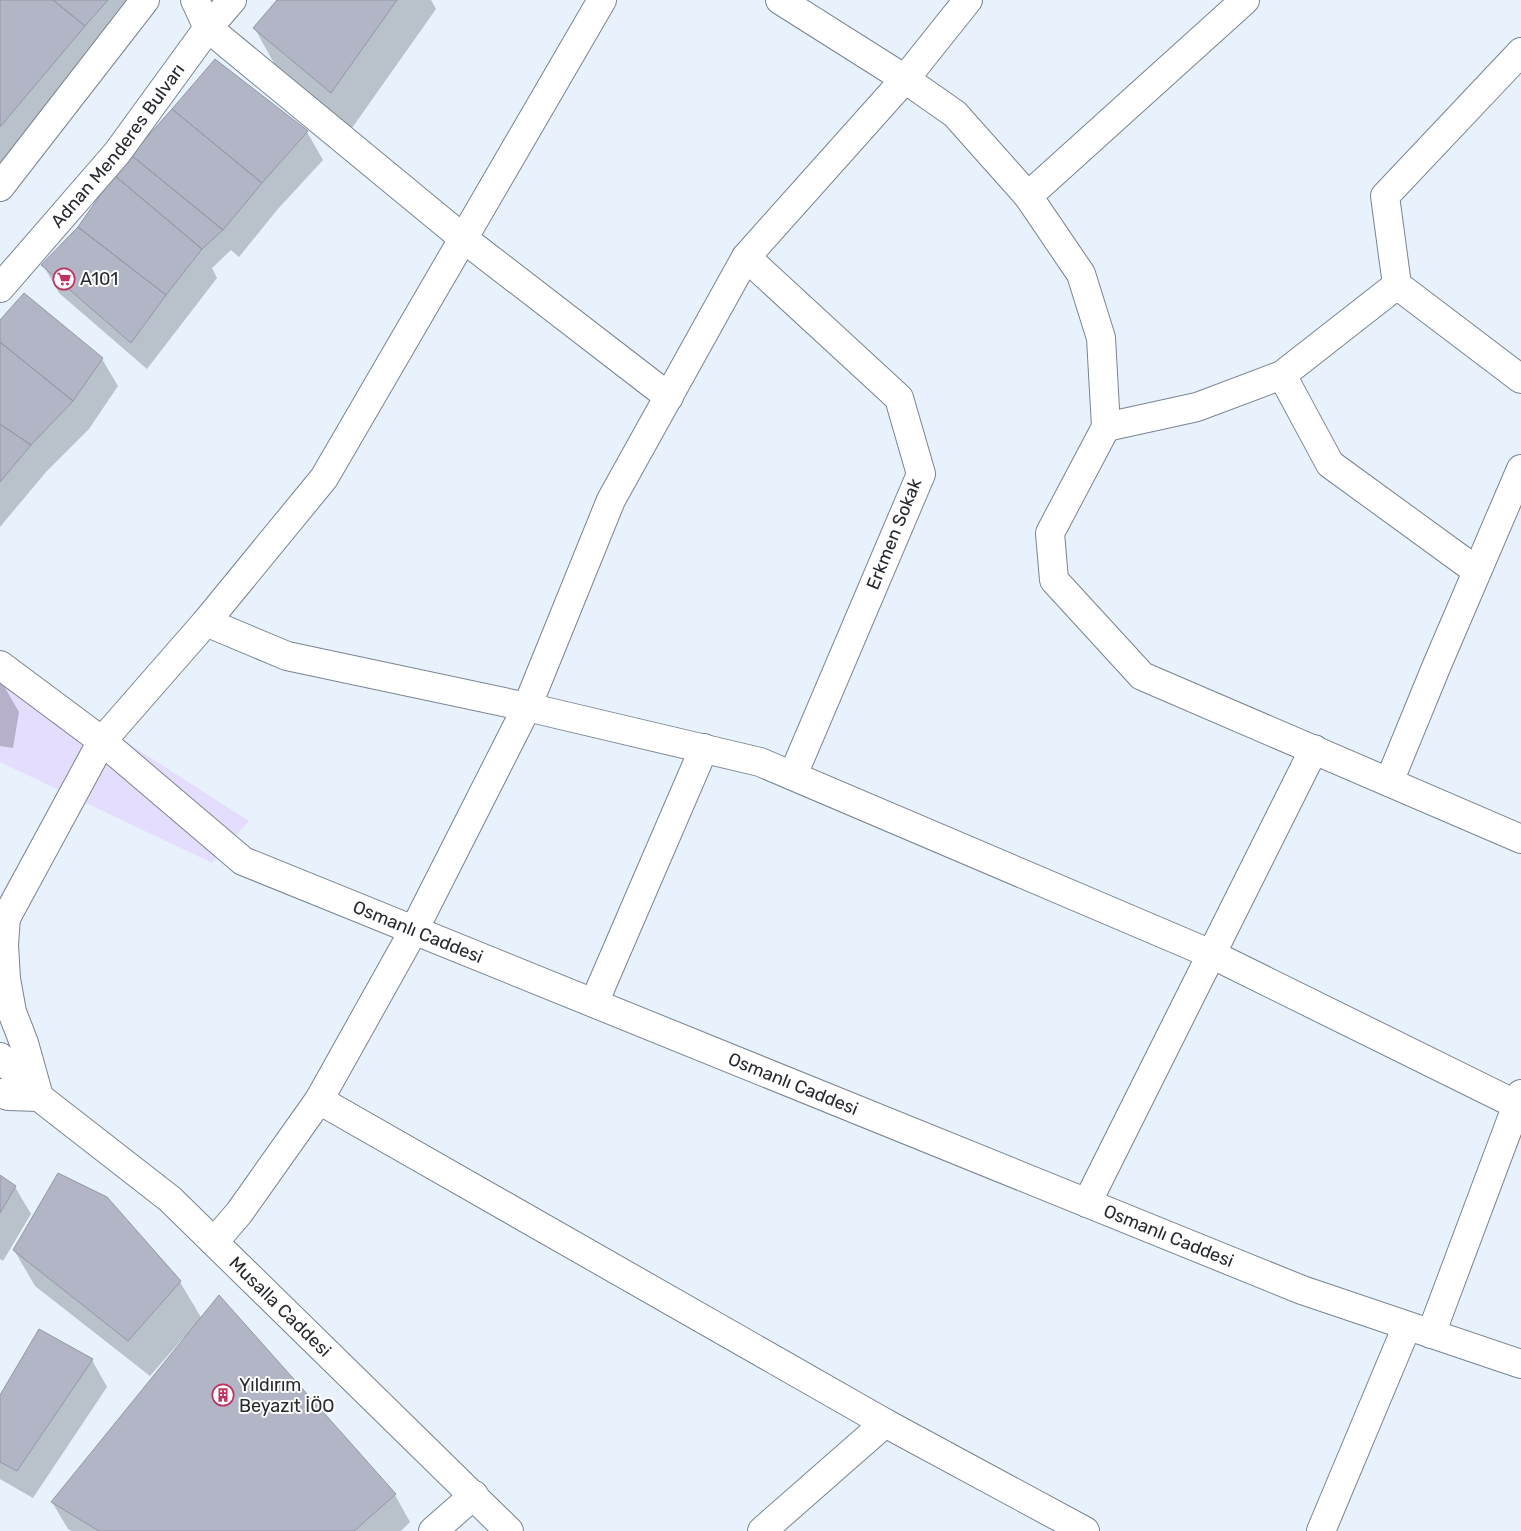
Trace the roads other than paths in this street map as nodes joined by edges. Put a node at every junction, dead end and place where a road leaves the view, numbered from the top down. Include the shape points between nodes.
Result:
1 (145, 0) edge
2 (195, 0) edge
3 (232, 0) edge
4 (602, 0) edge
5 (780, 0) edge
6 (968, 0) edge
7 (1245, 0) edge
8 (208, 28) junction
9 (1521, 52) edge
10 (904, 79) junction
11 (0, 187) edge
12 (1028, 196) junction
13 (464, 238) junction
14 (746, 257) junction
15 (1397, 285) junction
16 (0, 288) edge
17 (1282, 375) junction
18 (1521, 379) edge
19 (668, 397) junction
20 (1106, 427) junction
21 (1521, 469) edge
22 (1477, 571) junction
23 (206, 622) junction
24 (0, 666) edge
25 (527, 707) junction
26 (102, 741) junction
27 (704, 748) junction
28 (1314, 749) junction
29 (793, 775) junction
30 (1390, 782) junction
31 (1521, 839) edge
32 (3, 923) edge
33 (414, 930) junction
34 (1211, 954) junction
35 (594, 1003) junction
36 (0, 1057) edge
37 (0, 1093) edge
38 (39, 1097) junction
39 (319, 1100) junction
40 (1519, 1100) edge
41 (1514, 1139) edge
42 (1087, 1203) junction
43 (214, 1242) junction
44 (1419, 1330) junction
45 (1521, 1364) edge
46 (885, 1423) junction
47 (474, 1495) junction
48 (433, 1531) edge
49 (510, 1531) edge
50 (762, 1531) edge
51 (1085, 1531) edge
52 (1321, 1531) edge

1 - 11 street
2 - 8 street
3 - 8 street, Adnan Menderes Bulvarı
4 - 13 street
5 - 10 street
6 - 10 street
7 - 12 street
8 - 13 street
8 - 16 street, Adnan Menderes Bulvarı via 117,153
9 - 15 street via 1385,196
10 - 12 street via 955,114
10 - 14 street
12 - 20 street via 1081,274 1101,338
13 - 19 street
13 - 23 street via 324,478
14 - 19 street
14 - 29 street, Erkmen Sokak via 899,398 921,474
15 - 17 street
15 - 18 street
17 - 20 street via 1197,407
17 - 22 street via 1330,464
19 - 25 street via 610,500
20 - 28 street via 1050,533 1054,580 1142,676
21 - 22 street
22 - 30 street
23 - 25 street via 287,656
23 - 26 street
24 - 26 street, Osmanlı Caddesi
25 - 27 street
25 - 33 street
26 - 32 street
26 - 33 street, Osmanlı Caddesi via 243,861
27 - 29 street via 760,762
27 - 35 street
28 - 30 street
28 - 34 street
29 - 34 street
30 - 31 street
32 - 38 street via 10,1004
33 - 35 street, Osmanlı Caddesi
33 - 39 street
34 - 40 street
34 - 42 street
35 - 42 street, Osmanlı Caddesi
36 - 38 street, Musalla Caddesi
37 - 38 street
38 - 43 street, Musalla Caddesi via 170,1199
39 - 43 street via 239,1213
39 - 46 street
40 - 41 street
41 - 44 street
42 - 44 street, Osmanlı Caddesi via 1302,1290
43 - 47 street, Musalla Caddesi
44 - 45 street, Osmanlı Caddesi
44 - 52 street
46 - 50 street
46 - 51 street
47 - 48 street
47 - 49 street, Musalla Caddesi

